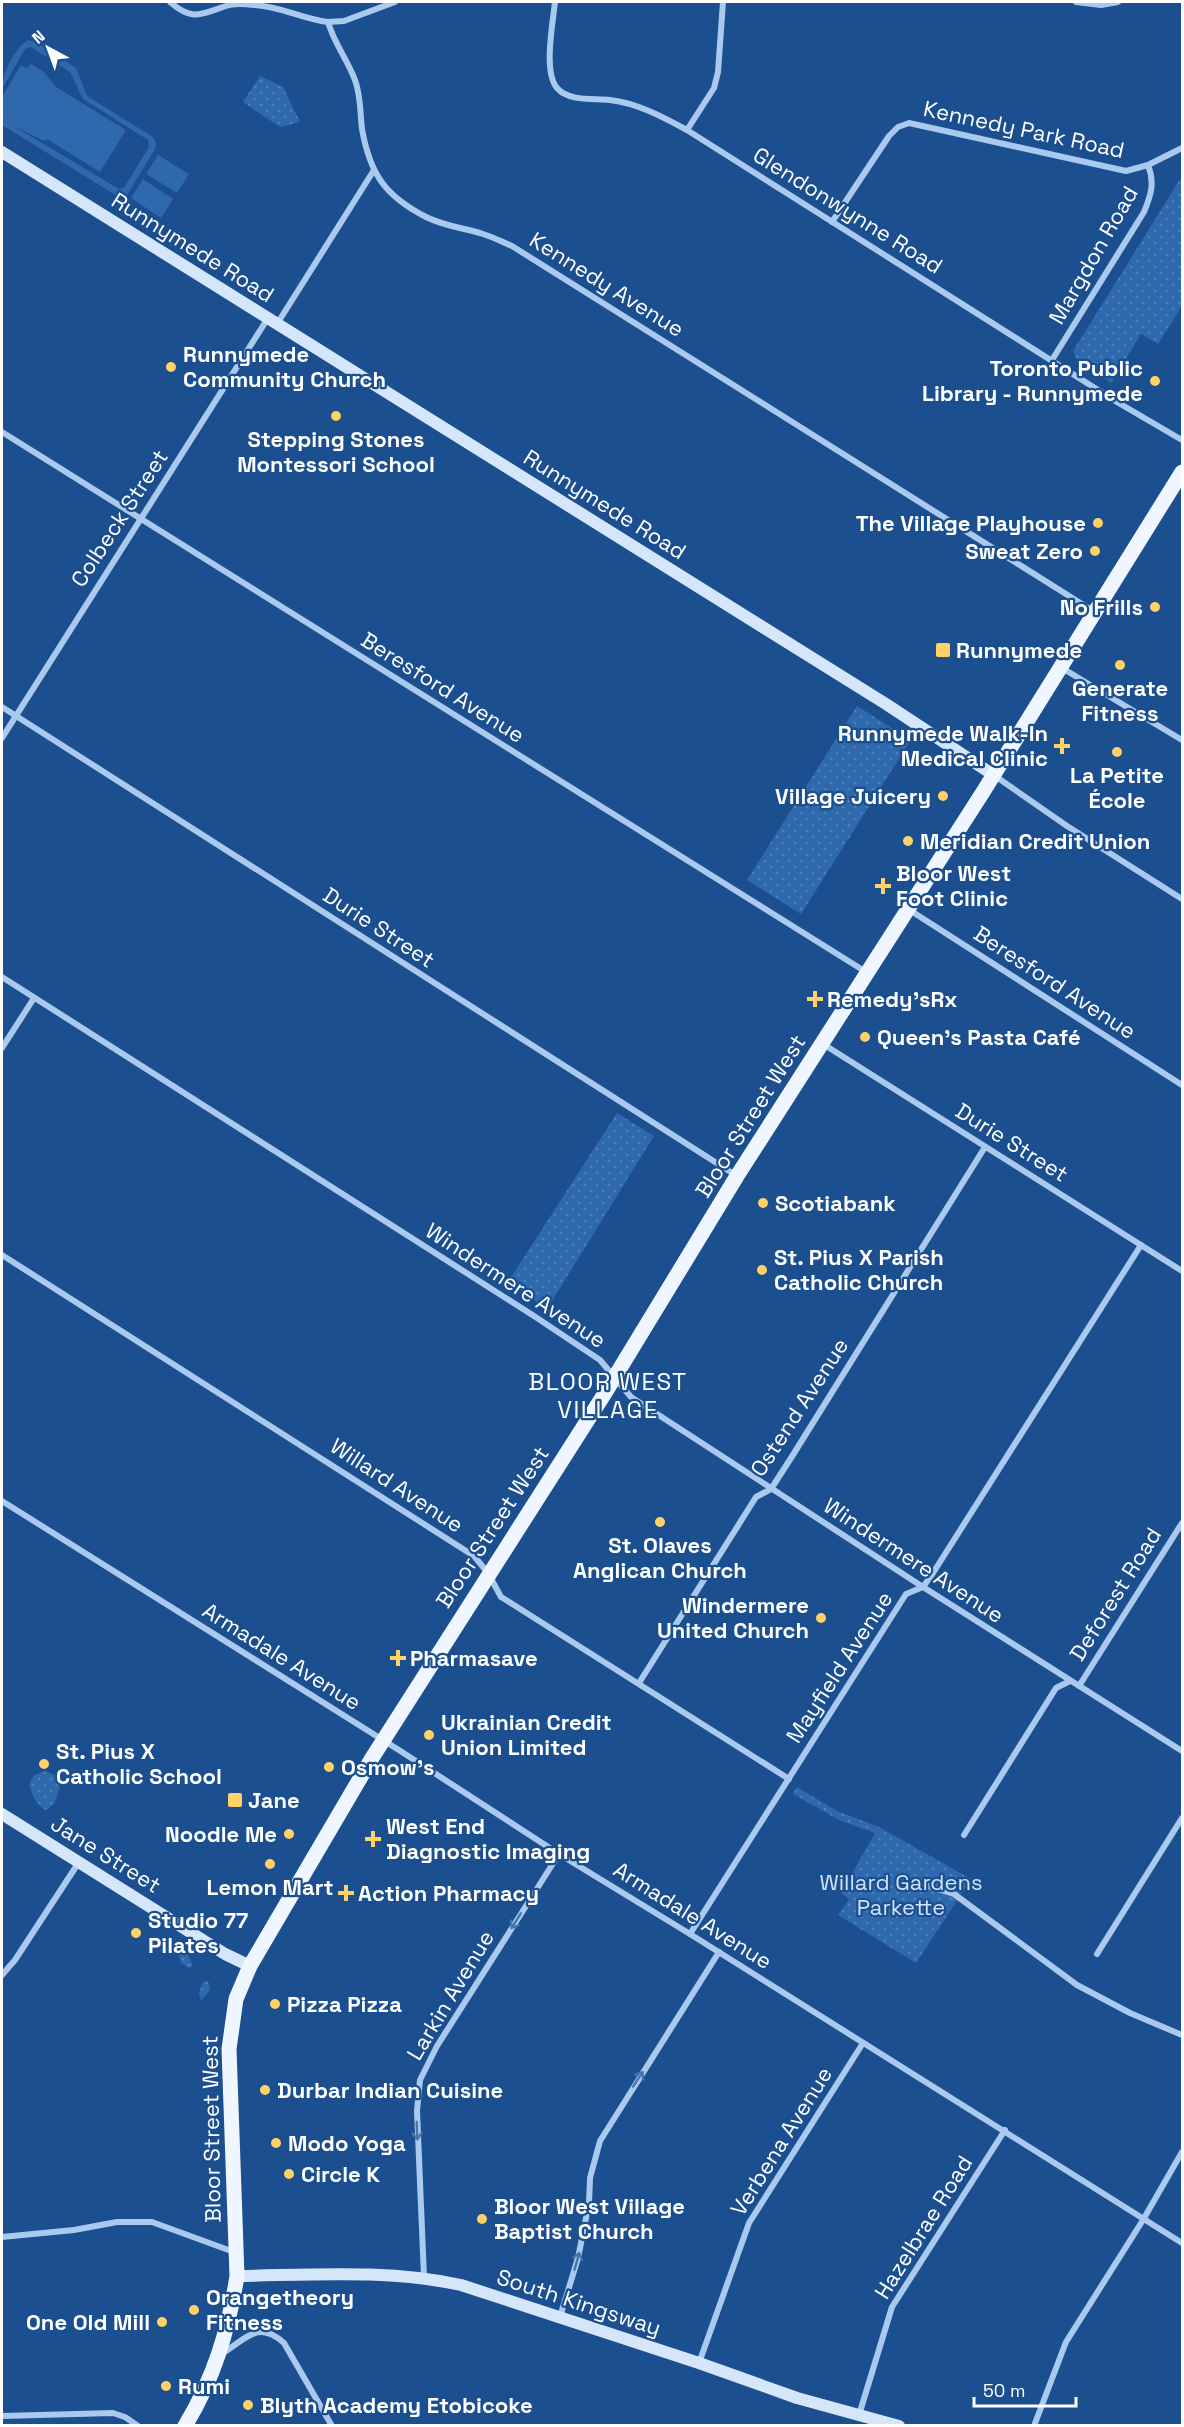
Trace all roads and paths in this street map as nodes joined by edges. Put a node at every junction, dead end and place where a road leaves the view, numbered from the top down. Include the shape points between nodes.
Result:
1 (170, 2) edge
2 (395, 2) edge
3 (555, 2) edge
4 (723, 2) edge
5 (1076, 2) edge
6 (1118, 2) edge
7 (228, 3) edge
8 (327, 22) junction
9 (687, 130) junction
10 (1182, 148) edge
11 (2, 152) edge
12 (1148, 165) junction
13 (374, 170) junction
14 (832, 222) junction
15 (272, 321) junction
16 (1052, 360) junction
17 (2, 432) edge
18 (1182, 440) edge
19 (1182, 472) edge
20 (141, 519) junction
21 (1094, 611) junction
22 (1059, 667) junction
23 (2, 707) edge
24 (16, 716) junction
25 (2, 738) edge
26 (1182, 740) edge
27 (992, 774) junction
28 (1182, 899) edge
29 (908, 909) junction
30 (866, 972) junction
31 (2, 977) edge
32 (34, 998) junction
33 (822, 1043) junction
34 (2, 1048) edge
35 (1182, 1085) edge
36 (985, 1147) junction
37 (737, 1176) junction
38 (1141, 1245) junction
39 (2, 1255) edge
40 (1182, 1271) edge
41 (614, 1377) junction
42 (771, 1489) junction
43 (2, 1501) edge
44 (1182, 1523) edge
45 (488, 1573) junction
46 (923, 1587) junction
47 (1070, 1681) junction
48 (639, 1683) junction
49 (1079, 1686) junction
50 (383, 1740) junction
51 (1182, 1751) edge
52 (789, 1779) junction
53 (2, 1814) edge
54 (1182, 1818) edge
55 (964, 1835) dead end
56 (559, 1854) junction
57 (79, 1862) junction
58 (928, 1886) dead end
59 (690, 1934) junction
60 (719, 1952) junction
61 (1097, 1954) dead end
62 (250, 1966) junction
63 (2, 1975) edge
64 (1182, 2035) edge
65 (863, 2043) junction
66 (1005, 2130) junction
67 (1182, 2152) edge
68 (1143, 2220) junction
69 (2, 2236) edge
70 (1182, 2243) edge
71 (236, 2253) junction
72 (237, 2276) junction
73 (424, 2277) junction
74 (560, 2317) junction
75 (219, 2355) junction
76 (699, 2363) junction
77 (859, 2415) junction
78 (2, 2416) edge
79 (138, 2426) edge
80 (185, 2426) edge
81 (332, 2426) edge
82 (898, 2426) edge
83 (1034, 2426) edge

1 - 7 street via 197,16
2 - 8 street via 344,21
3 - 9 street, Glendonwynne Road via 550,59 557,87 579,98 612,100 652,111
4 - 9 street via 714,88
5 - 6 street
7 - 8 street via 257,5
8 - 13 street, Kennedy Avenue via 355,80
9 - 14 street, Glendonwynne Road
10 - 12 street, Kennedy Park Road
11 - 15 street, Runnymede Road
12 - 14 street, Kennedy Park Road via 1126,171 1106,168 909,123 889,136
12 - 16 street, Margdon Road via 1152,192 1144,212
13 - 15 street, Colbeck Street
13 - 21 street, Kennedy Avenue via 385,188 414,211 447,226 484,234 512,246
14 - 16 street, Glendonwynne Road
15 - 20 street, Colbeck Street
15 - 27 street, Runnymede Road
16 - 18 street, Glendonwynne Road
17 - 20 street, Beresford Avenue
19 - 21 main road, Bloor Street West
20 - 24 street, Colbeck Street
20 - 30 street, Beresford Avenue
21 - 22 main road, Bloor Street West
22 - 26 street
22 - 27 main road, Bloor Street West
23 - 24 street, Durie Street
24 - 25 street, Colbeck Street
24 - 37 street, Durie Street
27 - 28 street, Runnymede Road
27 - 29 main road, Bloor Street West
29 - 30 main road, Bloor Street West
29 - 35 street, Beresford Avenue
30 - 33 main road, Bloor Street West
31 - 32 street, Windermere Avenue
32 - 34 street
32 - 41 street, Windermere Avenue via 530,1312 600,1360
33 - 36 street, Durie Street
33 - 37 main road, Bloor Street West
36 - 38 street, Durie Street
36 - 42 street, Ostend Avenue
37 - 41 main road, Bloor Street West
38 - 40 street, Durie Street
38 - 46 street, Mayfield Avenue
39 - 45 street, Willard Avenue via 470,1553
41 - 42 street, Windermere Avenue via 631,1397
41 - 45 main road, Bloor Street West
42 - 46 street, Windermere Avenue
42 - 48 street, Ostend Avenue via 756,1497
43 - 50 street, Armadale Avenue
44 - 49 street, Deforest Road
45 - 48 street, Willard Avenue via 501,1597
45 - 50 main road, Bloor Street West
46 - 47 street, Windermere Avenue
46 - 52 street, Mayfield Avenue via 906,1594
47 - 49 street, Windermere Avenue
47 - 55 street, Deforest Road via 1056,1688
48 - 52 street, Willard Avenue
49 - 51 street, Windermere Avenue
50 - 56 street, Armadale Avenue
50 - 62 main road, Bloor Street West
52 - 59 street, Mayfield Avenue
53 - 57 street, Jane Street
54 - 61 street
56 - 59 street, Armadale Avenue
56 -> 73 street, Larkin Avenue via 437,2046 420,2080 417,2111
57 - 62 street, Jane Street
57 - 63 street
58 - 64 street via 954,1894 1077,1985
59 - 60 street, Armadale Avenue
60 - 65 street, Armadale Avenue
74 -> 60 street via 578,2258 600,2141
62 - 71 main road, Bloor Street West via 236,1999 229,2049
65 - 66 street, Armadale Avenue
65 - 76 street, Verbena Avenue via 749,2223
66 - 68 street, Armadale Avenue
66 - 77 street, Hazelbrae Road via 892,2307
67 - 68 street
68 - 70 street, Armadale Avenue
68 - 83 street via 1066,2342
69 - 71 street via 117,2222 152,2222
71 - 72 main road, Bloor Street West
72 - 73 street, South Kingsway via 347,2273
72 - 75 main road, Bloor Street West
73 - 74 street, South Kingsway
74 - 76 street, South Kingsway
75 - 80 main road, Bloor Street West via 206,2390
75 - 81 street via 258,2331 273,2334 284,2343
76 - 77 street, South Kingsway
77 - 82 street, South Kingsway
78 - 79 street via 112,2414

